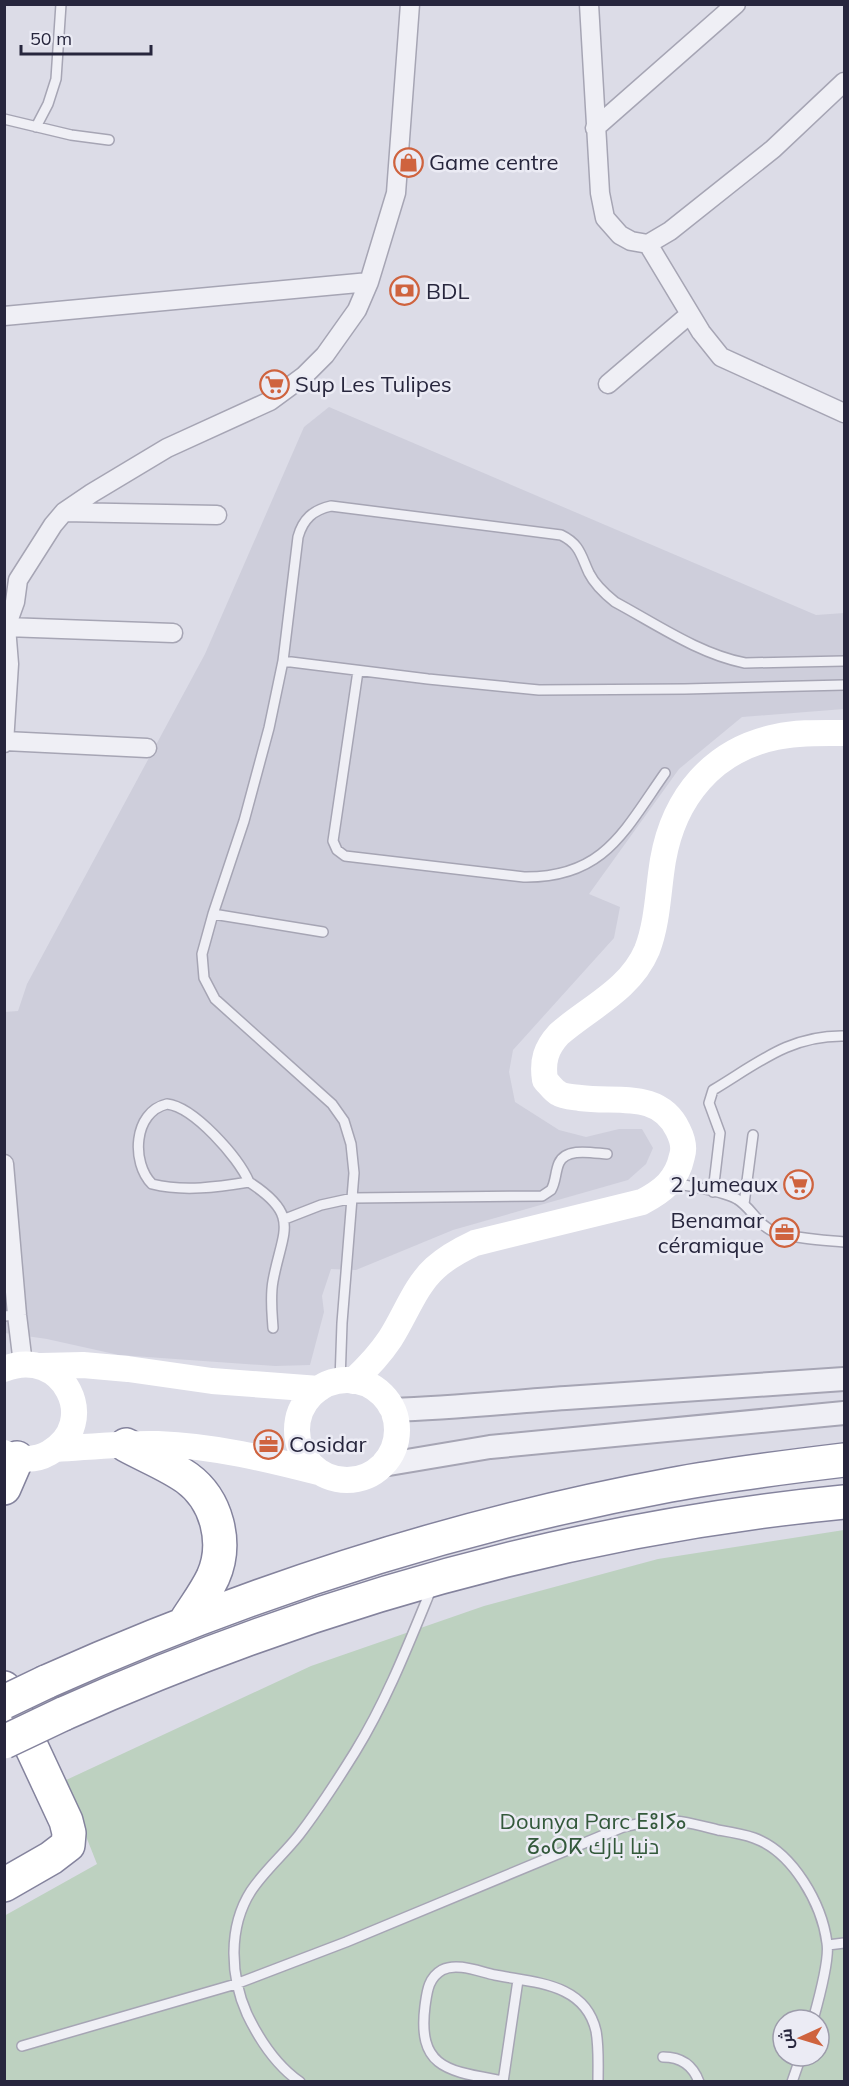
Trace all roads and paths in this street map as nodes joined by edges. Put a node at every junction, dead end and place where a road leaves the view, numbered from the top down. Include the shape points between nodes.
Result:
1 (61, 4) edge
2 (410, 4) edge
3 (590, 4) edge
4 (736, 4) edge
5 (841, 90) edge
6 (4, 119) edge
7 (36, 127) junction
8 (595, 128) junction
9 (109, 140) dead end
10 (648, 244) junction
11 (369, 282) junction
12 (690, 314) junction
13 (4, 316) edge
14 (608, 384) dead end
15 (844, 413) edge
16 (64, 512) junction
17 (217, 515) dead end
18 (11, 577) edge
19 (6, 627) junction
20 (173, 633) dead end
21 (283, 662) junction
22 (844, 662) edge
23 (7, 664) edge
24 (358, 671) junction
25 (844, 685) edge
26 (844, 733) edge
27 (5, 742) edge
28 (147, 748) dead end
29 (665, 773) dead end
30 (213, 914) junction
31 (323, 932) dead end
32 (844, 1036) edge
33 (753, 1135) dead end
34 (607, 1154) dead end
35 (4, 1164) edge
36 (249, 1182) junction
37 (671, 1183) junction
38 (5, 1185) edge
39 (713, 1192) junction
40 (353, 1198) junction
41 (744, 1204) junction
42 (285, 1219) junction
43 (844, 1242) edge
44 (11, 1316) edge
45 (273, 1328) dead end
46 (391, 1338) junction
47 (19, 1361) edge
48 (844, 1378) edge
49 (338, 1383) junction
50 (387, 1402) junction
51 (844, 1413) edge
52 (126, 1445) junction
53 (56, 1449) junction
54 (11, 1456) edge
55 (844, 1460) edge
56 (383, 1465) junction
57 (322, 1473) junction
58 (4, 1488) edge
59 (844, 1502) edge
60 (436, 1579) junction
61 (183, 1624) junction
62 (4, 1688) edge
63 (4, 1702) edge
64 (4, 1742) edge
65 (4, 1885) edge
66 (844, 1943) edge
67 (828, 1945) junction
68 (518, 1980) junction
69 (236, 1984) junction
70 (816, 2008) edge
71 (22, 2046) dead end
72 (663, 2057) dead end
73 (503, 2081) edge
74 (300, 2082) edge
75 (598, 2082) edge
76 (699, 2082) edge

1 - 7 lane via 56,79
2 - 11 street via 396,194
3 - 8 street
4 - 8 street
5 - 10 street via 773,149
6 - 7 lane
7 - 9 lane
8 - 10 street via 605,218 620,235
10 - 12 street
11 - 13 street
11 - 16 street via 342,333 304,376 270,401 167,448
12 - 14 street
12 - 15 street via 721,357
16 - 17 street
16 - 18 street
18 - 19 street via 15,602
19 - 20 street
19 - 23 street
21 - 22 lane via 301,528 313,513 331,506 561,535 576,544 604,594 704,650 745,663
21 - 24 lane
21 - 30 lane via 254,789
23 - 27 street
24 - 25 lane via 539,690
24 - 29 lane via 333,841 345,856 547,878 590,863 609,849
26 - 37 main road via 777,736 749,745 723,758 699,780 669,830 646,951 621,987 559,1034 544,1057 545,1080 558,1094 646,1102 668,1114 682,1138 683,1152
27 - 28 street
30 - 31 lane
30 - 40 lane via 202,954 208,990 223,1008 332,1104 344,1122 351,1144
32 - 39 lane via 790,1044 713,1090 709,1102 719,1124 720,1141
33 - 41 lane
34 - 40 lane via 564,1156 551,1190 542,1196
35 - 38 street
36 - 36 lane via 228,1149 183,1108 159,1106 146,1117 142,1124 141,1169 152,1184 180,1188
36 - 42 lane via 277,1204
37 - 39 lane
37 - 46 main road via 642,1202 475,1243 449,1256 433,1269
38 - 44 street
39 - 41 lane
40 - 42 lane
40 - 49 lane
41 - 43 lane via 775,1232
42 - 45 lane via 272,1288
44 - 47 street
46 - 49 main road via 373,1360
46 - 50 main road
47 - 49 main road via 128,1369 212,1381
47 - 53 main road via 52,1371 68,1387 74,1409 70,1432
48 - 50 street via 478,1406
49 - 50 main road via 373,1388
49 - 57 main road via 304,1405 300,1415 298,1437 306,1458
50 - 56 main road via 396,1435
51 - 56 street via 490,1447
52 - 53 main road
52 - 57 main road via 218,1450
52 - 61 highway via 188,1479 207,1499 217,1524 220,1551 213,1577
53 - 54 main road via 34,1458
54 - 58 highway
55 - 61 highway via 671,1485 491,1525 391,1553
56 - 57 main road via 354,1480
59 - 60 highway via 659,1527
60 - 64 highway, bridge via 348,1604 197,1657
60 - 69 lane via 395,1676 360,1744 318,1810 251,1891 237,1922
61 - 63 highway, bridge
62 - 65 highway via 69,1833 68,1845
66 - 67 lane
67 - 69 lane via 801,1876 772,1847 743,1835 657,1820 623,1827
67 - 70 lane
68 - 73 lane
68 - 73 lane via 447,1968 431,1981 426,1996 423,2030 429,2051 436,2059 455,2070
68 - 75 lane via 563,1989 587,2010 596,2031
69 - 71 lane
69 - 74 lane via 252,2025 273,2056
72 - 76 lane via 682,2060

